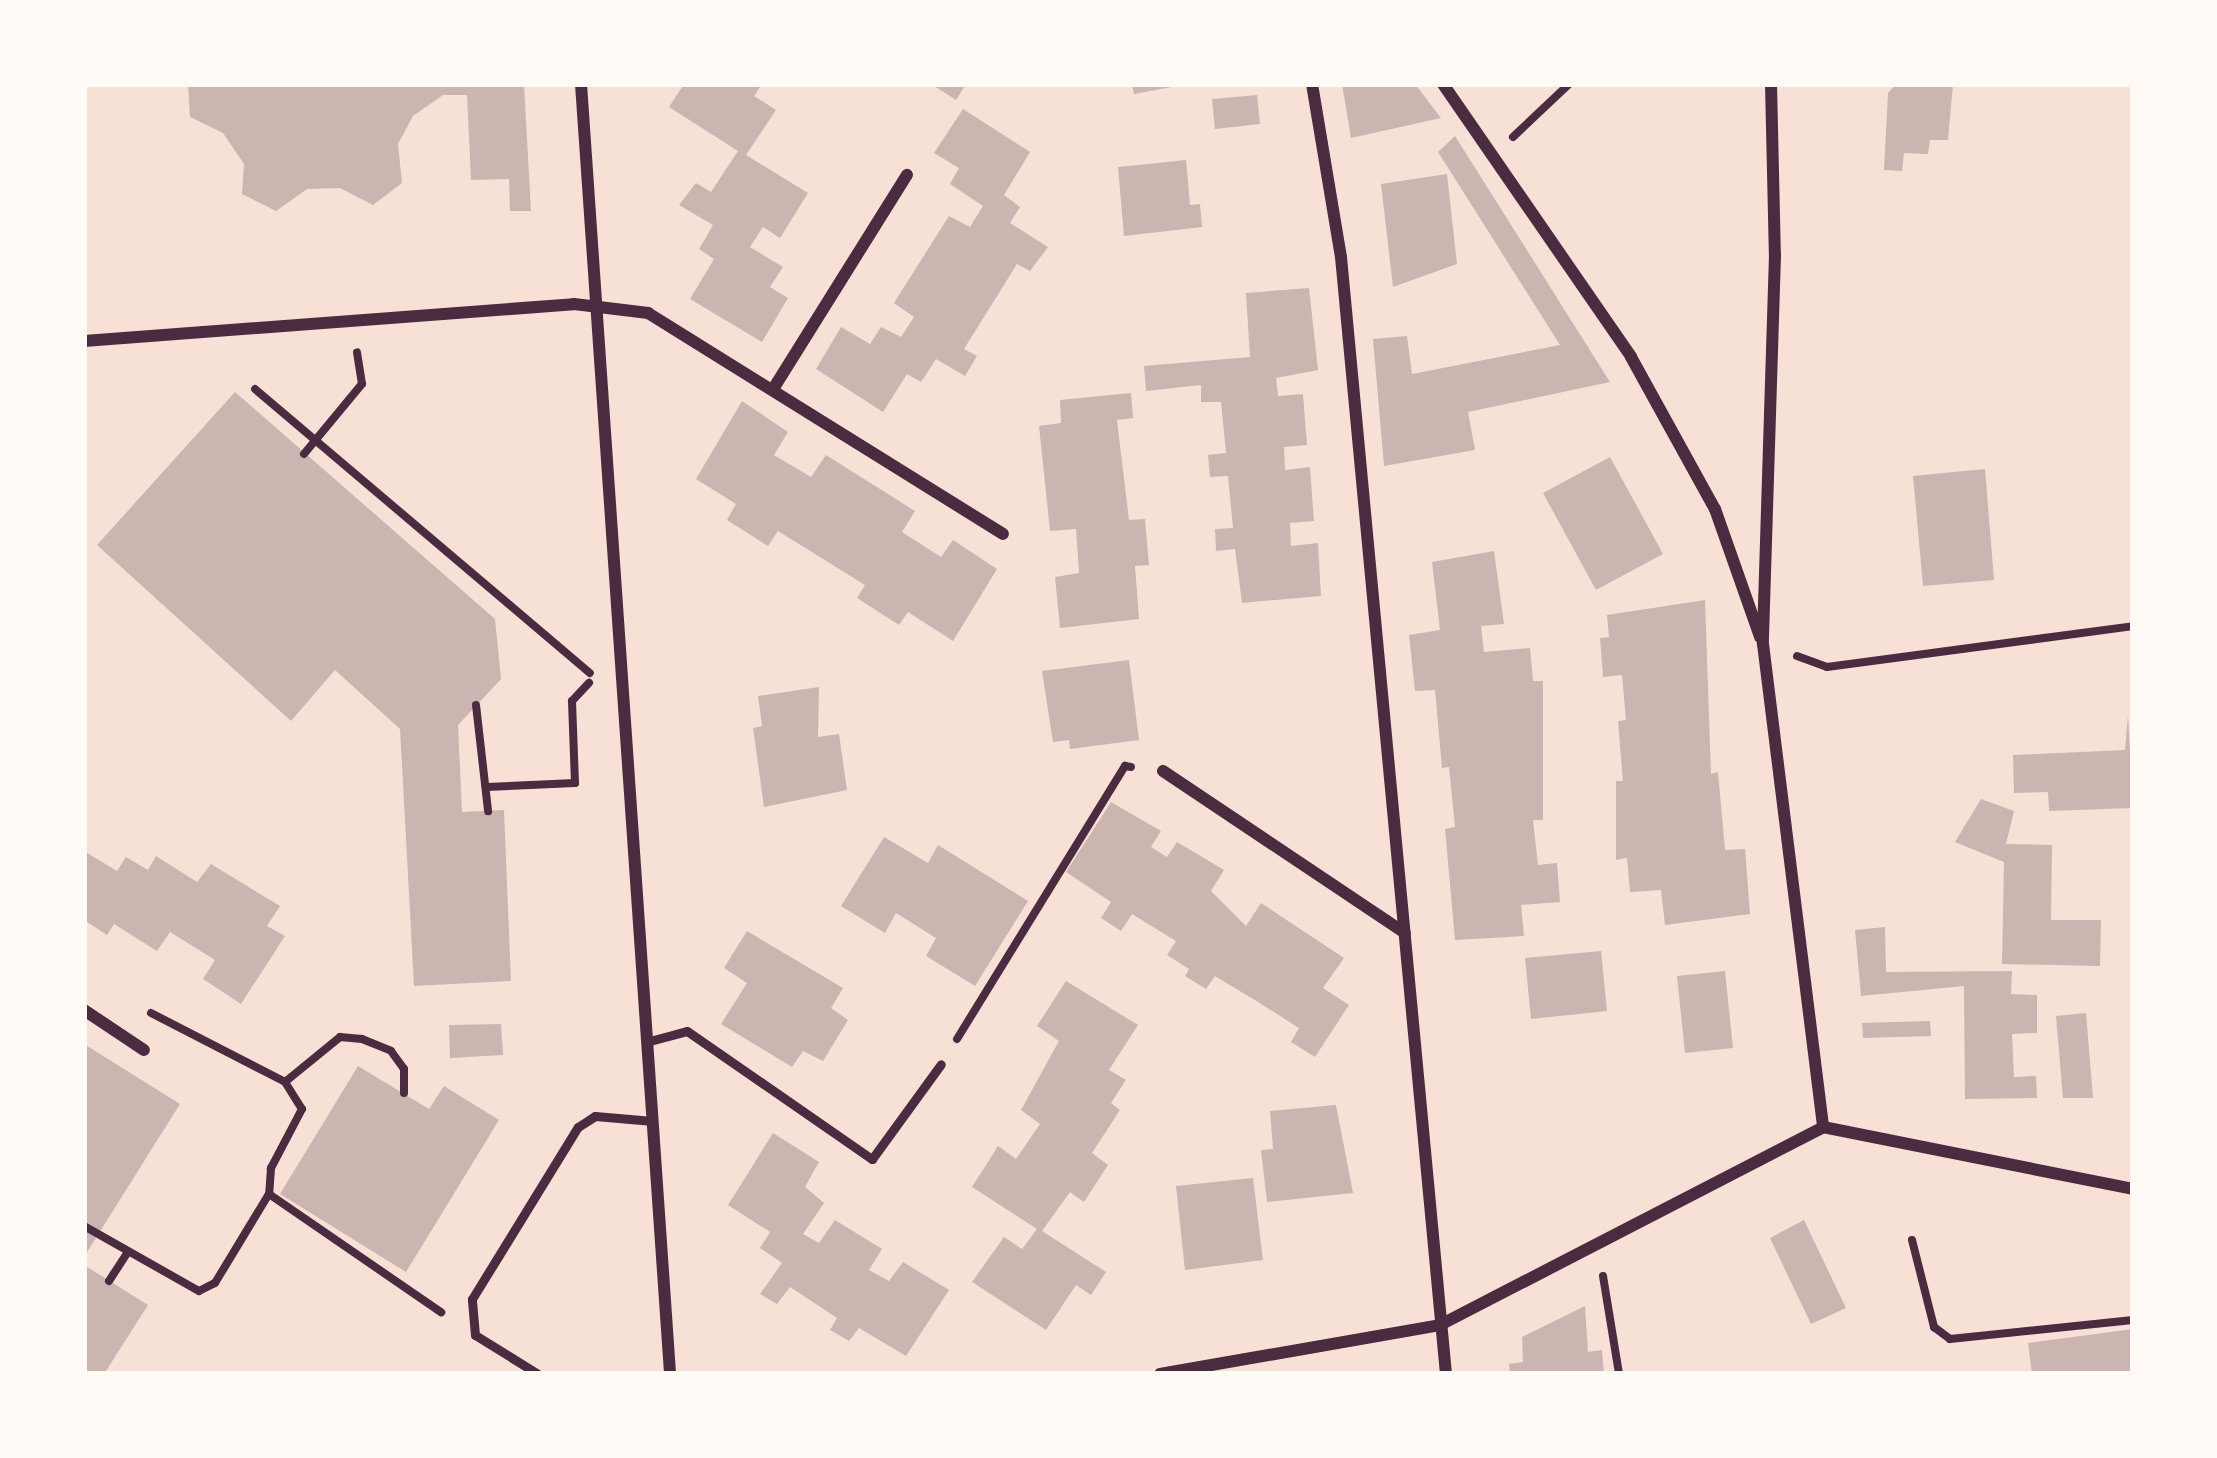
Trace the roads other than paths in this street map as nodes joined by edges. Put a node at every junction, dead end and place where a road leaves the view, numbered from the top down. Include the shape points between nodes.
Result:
1 (581, 84) edge
2 (1312, 84) edge
3 (1443, 84) edge
4 (1771, 84) edge
5 (907, 175) dead end
6 (602, 304) junction
7 (84, 341) edge
8 (775, 386) junction
9 (1003, 534) dead end
10 (1762, 644) junction
11 (1163, 771) road end
12 (1405, 932) junction
13 (84, 1010) edge
14 (646, 1042) junction
15 (145, 1050) dead end
16 (941, 1064) road end
17 (653, 1121) junction
18 (1822, 1126) junction
19 (2133, 1189) edge
20 (1440, 1325) junction
21 (538, 1374) edge
22 (670, 1374) edge
23 (1160, 1374) edge
24 (1446, 1374) edge

1 - 6 street
2 - 12 street via 1341,257
3 - 10 street via 1631,357 1715,509
4 - 10 street via 1775,255
5 - 8 street
6 - 7 street
6 - 8 street via 648,313
6 - 14 street
8 - 9 street
10 - 18 street
11 - 12 street
12 - 20 street
13 - 15 street
14 - 16 lane via 687,1031 872,1159
14 - 17 street
17 - 21 lane via 596,1116 578,1127 472,1299 475,1335
17 - 22 street
18 - 19 street
18 - 20 street
20 - 23 street
20 - 24 street

